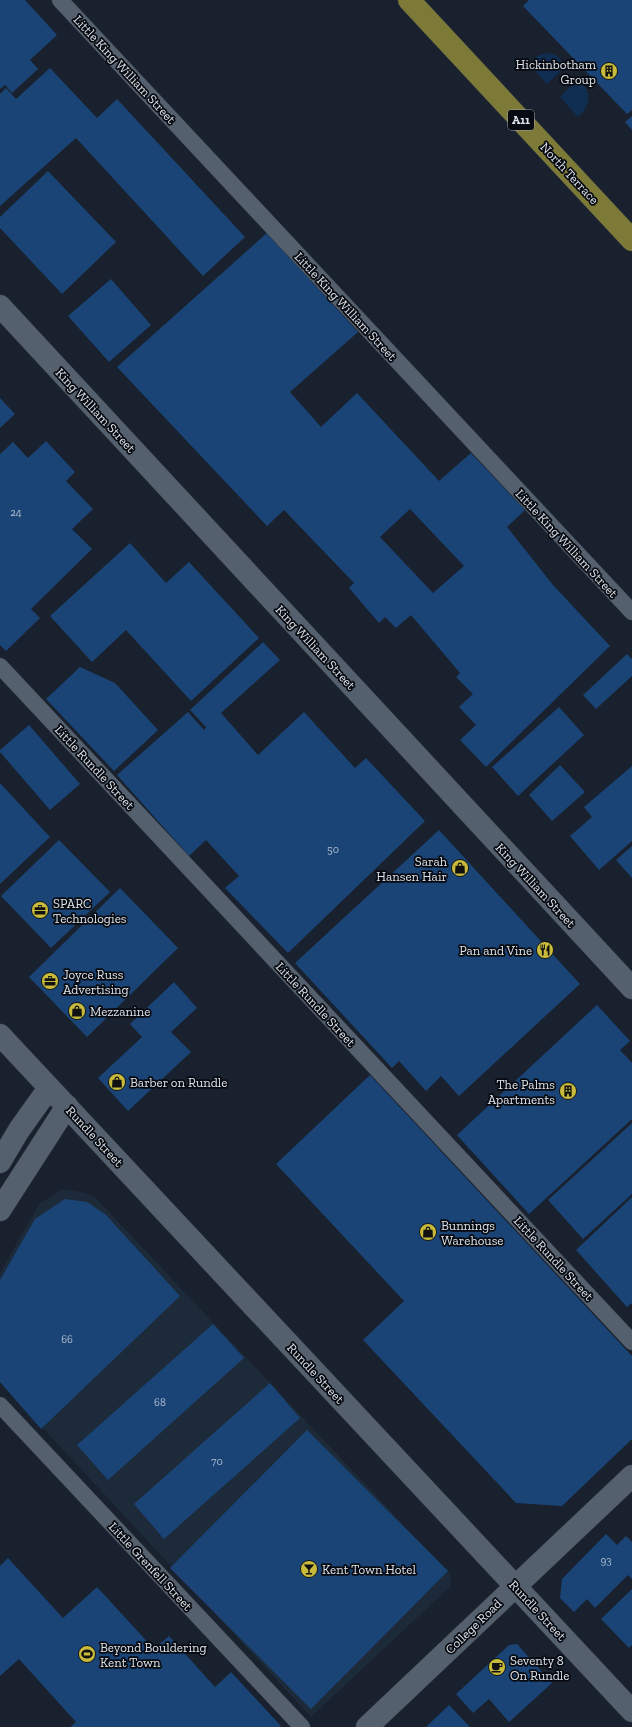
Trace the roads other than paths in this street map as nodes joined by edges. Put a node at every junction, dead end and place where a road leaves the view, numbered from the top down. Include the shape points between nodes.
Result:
1 (60, 0) edge
2 (409, 0) edge
3 (632, 240) edge
4 (0, 306) edge
5 (632, 612) edge
6 (0, 666) edge
7 (632, 988) edge
8 (0, 1035) edge
9 (49, 1088) junction
10 (67, 1106) junction
11 (0, 1162) edge
12 (0, 1210) edge
13 (632, 1342) edge
14 (0, 1405) edge
15 (632, 1476) edge
16 (515, 1585) junction
17 (632, 1711) edge
18 (302, 1727) edge
19 (367, 1727) edge

1 - 5 lane, Little King William Street
2 - 3 main road, North Terrace / A11
4 - 7 street, King William Street
6 - 13 lane, Little Rundle Street
8 - 9 street, Rundle Street
9 - 10 street, Rundle Street
9 - 11 street via 18,1130
10 - 12 street
10 - 16 street, Rundle Street
14 - 18 lane, Little Grenfell Street
15 - 16 street, College Road
16 - 17 street, Rundle Street
16 - 19 street, College Road

